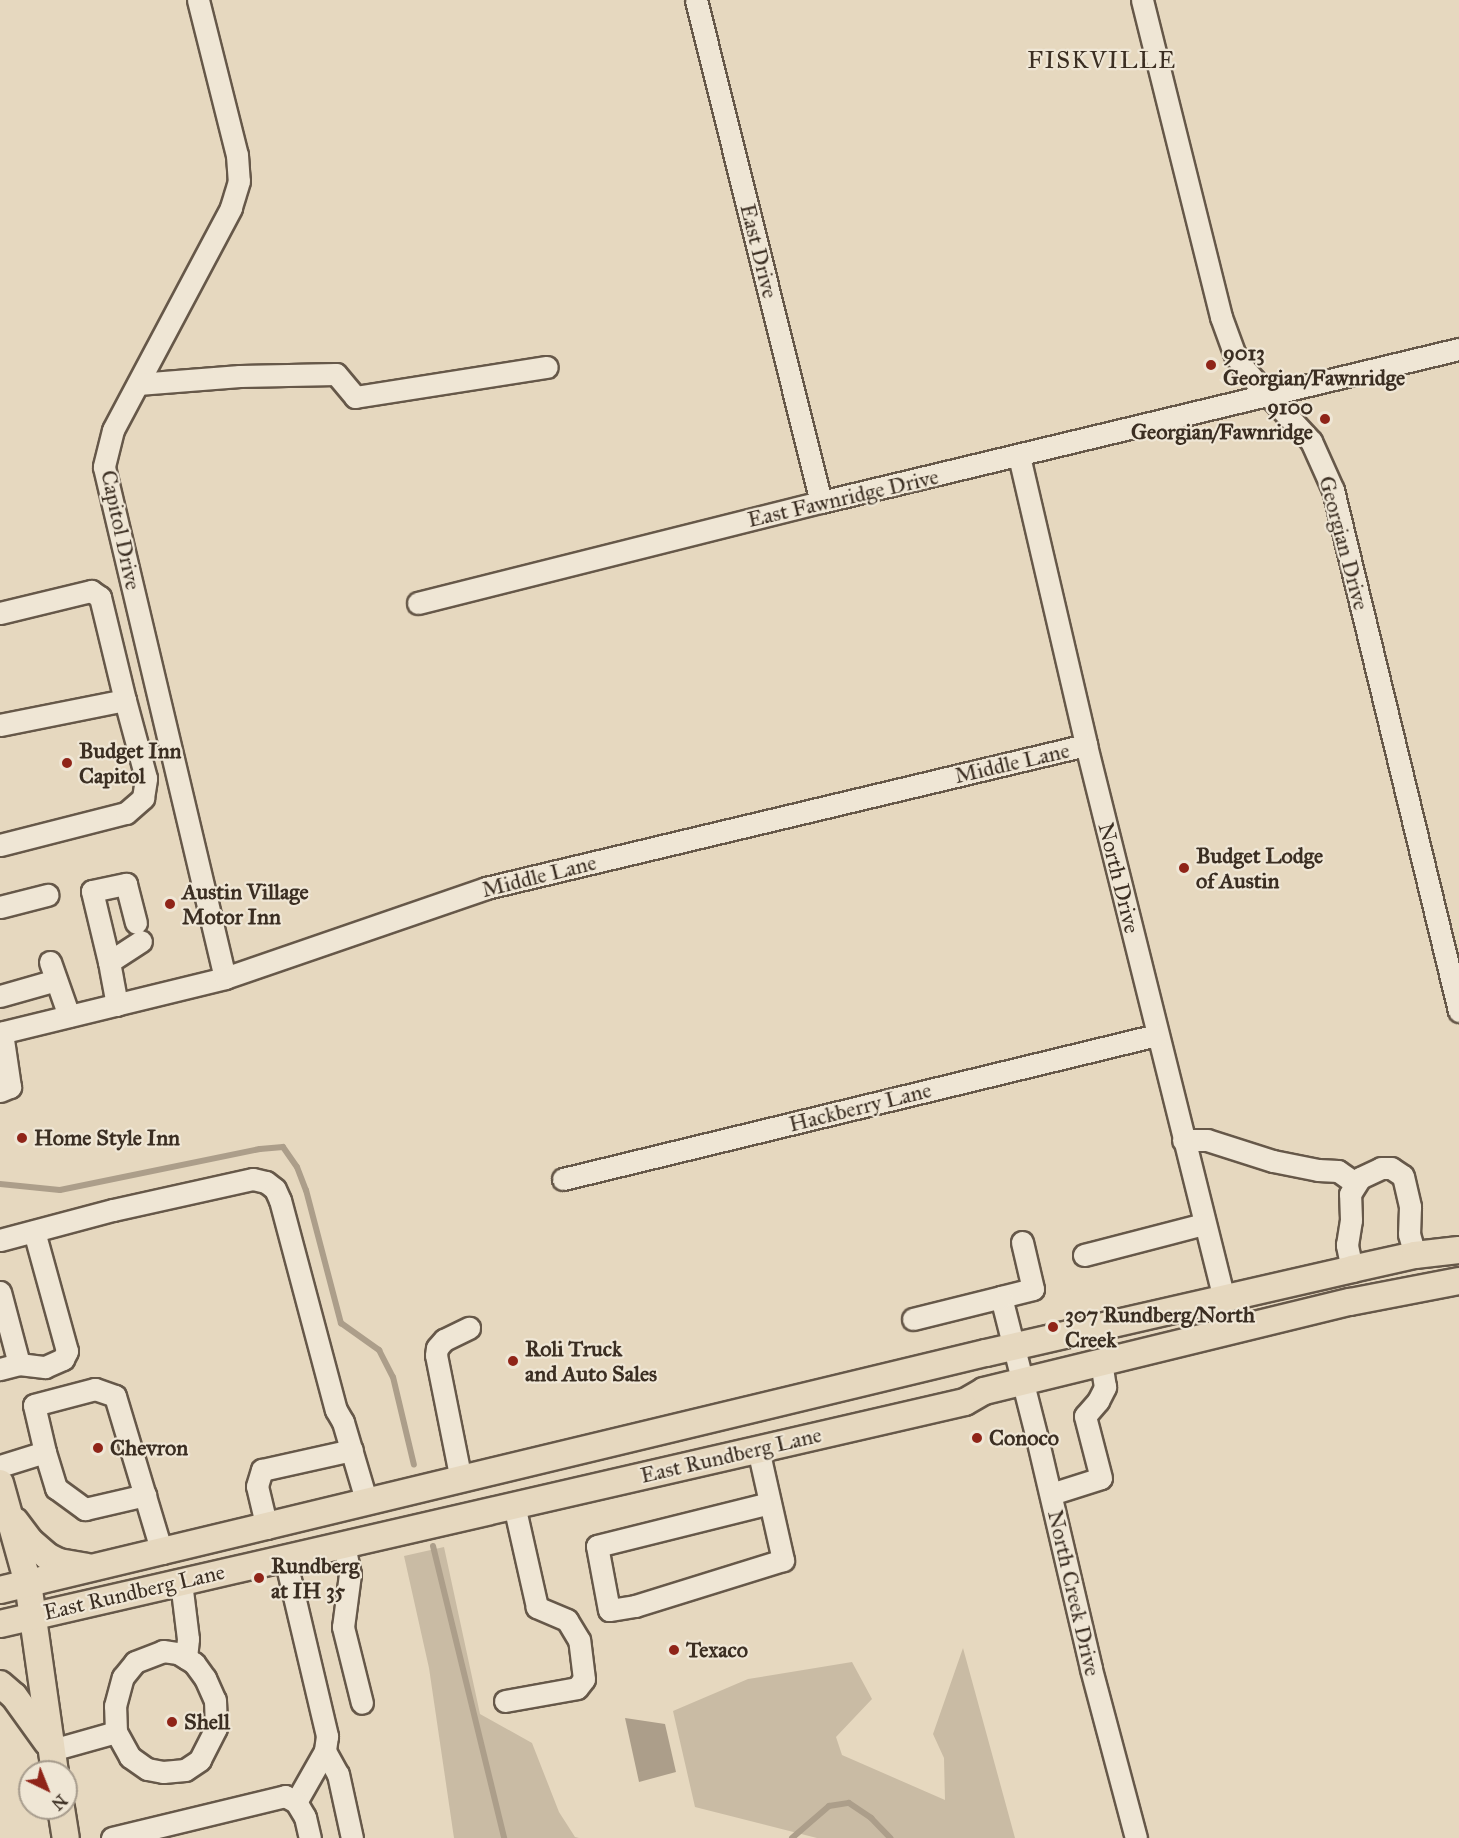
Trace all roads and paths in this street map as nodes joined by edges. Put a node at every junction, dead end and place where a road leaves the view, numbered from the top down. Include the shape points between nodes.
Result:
1 (198, 0) edge
2 (696, 0) edge
3 (1142, 0) edge
4 (1459, 349) edge
5 (547, 367) dead end
6 (138, 384) junction
7 (1268, 394) junction
8 (1019, 456) junction
9 (821, 502) junction
10 (418, 603) dead end
11 (0, 613) edge
12 (125, 700) junction
13 (0, 725) edge
14 (1086, 745) junction
15 (0, 845) edge
16 (47, 895) dead end
17 (0, 907) edge
18 (109, 962) junction
19 (225, 978) junction
20 (0, 996) edge
21 (117, 1005) junction
22 (1459, 1011) edge
23 (69, 1016) junction
24 (1, 1033) edge
25 (1157, 1035) junction
26 (0, 1091) edge
27 (1183, 1140) junction
28 (563, 1179) dead end
29 (1355, 1183) junction
30 (1204, 1224) junction
31 (34, 1231) junction
32 (0, 1240) edge
33 (1022, 1242) dead end
34 (1459, 1250) edge
35 (1084, 1255) dead end
36 (1415, 1255) junction
37 (1352, 1269) junction
38 (1459, 1281) edge
39 (0, 1292) edge
40 (1001, 1297) junction
41 (1224, 1299) junction
42 (913, 1319) dead end
43 (470, 1328) dead end
44 (1013, 1347) junction
45 (1101, 1362) junction
46 (10, 1367) edge
47 (1021, 1382) junction
48 (749, 1411) junction
49 (758, 1449) junction
50 (352, 1450) junction
51 (45, 1452) junction
52 (0, 1466) edge
53 (461, 1480) junction
54 (0, 1483) edge
55 (1051, 1494) junction
56 (145, 1495) junction
57 (368, 1503) junction
58 (770, 1503) junction
59 (514, 1505) junction
60 (8, 1511) junction
61 (334, 1511) junction
62 (267, 1528) junction
63 (344, 1544) junction
64 (162, 1553) junction
65 (285, 1558) junction
66 (94, 1568) junction
67 (181, 1582) junction
68 (28, 1583) junction
69 (0, 1590) edge
70 (32, 1616) junction
71 (0, 1624) edge
72 (186, 1658) junction
73 (0, 1684) edge
74 (505, 1701) dead end
75 (362, 1703) dead end
76 (116, 1732) junction
77 (325, 1751) junction
78 (52, 1760) edge
79 (53, 1760) edge
80 (55, 1760) edge
81 (296, 1802) junction
82 (63, 1820) edge
83 (134, 1835) edge
84 (66, 1838) edge
85 (112, 1838) edge
86 (310, 1838) edge
87 (352, 1838) edge
88 (1136, 1838) edge

1 - 6 street, Capitol Drive via 237,155 239,180 231,208
2 - 9 street, East Drive
3 - 7 street, Georgian Drive via 1221,317 1234,353
4 - 7 street, East Fawnridge Drive
5 - 6 street via 355,397 336,374
6 - 19 street, Capitol Drive via 113,430 105,467
7 - 8 street, East Fawnridge Drive
7 - 22 street, Georgian Drive via 1311,441 1333,490
8 - 9 street, East Fawnridge Drive
8 - 14 street, North Drive
9 - 10 street, East Fawnridge Drive
11 - 12 street via 91,591 100,597
12 - 13 street
12 - 15 street via 146,778 143,798 126,813
14 - 19 street, Middle Lane via 486,888
14 - 25 street, North Drive
16 - 17 street
18 - 18 street via 92,891 126,884 139,932
18 - 21 street
19 - 21 street, Middle Lane
20 - 23 street via 53,971
21 - 23 street, Middle Lane
23 - 24 street, Middle Lane
24 - 26 street via 10,1087
25 - 27 street, North Drive
25 - 28 street, Hackberry Lane
27 - 29 street via 1206,1140 1273,1161 1338,1171
27 - 30 street, North Drive
29 - 36 street via 1385,1167 1399,1172 1410,1207 1409,1234
29 - 37 street via 1348,1202 1351,1220 1347,1252
30 - 35 street
30 - 41 street, North Drive
31 - 32 street
31 - 46 street via 67,1352 63,1359 45,1367
31 - 50 street via 254,1179 266,1182 280,1200 336,1410
33 - 40 street via 1033,1289
34 - 36 main road, East Rundberg Lane
36 - 37 main road, East Rundberg Lane
37 - 41 main road, East Rundberg Lane
38 - 45 main road, East Rundberg Lane via 1350,1302
39 - 46 street
40 - 42 street
40 - 44 street, North Creek Drive
41 - 44 main road, East Rundberg Lane
43 - 53 street via 444,1340 436,1355
44 - 47 street, North Creek Drive
44 - 48 main road, East Rundberg Lane
45 - 47 main road, East Rundberg Lane
45 - 55 street via 1105,1387 1085,1416 1101,1478
47 - 49 main road, East Rundberg Lane via 984,1391 965,1402
47 - 55 street, North Creek Drive
48 - 49 main road
48 - 53 main road, East Rundberg Lane
49 - 58 street
49 - 59 main road, East Rundberg Lane
50 - 57 street
50 - 62 street via 262,1470 257,1486
51 - 52 street
51 - 56 street via 56,1488 85,1509
51 - 56 street via 34,1405 95,1389 115,1396
53 - 57 main road, East Rundberg Lane
54 - 60 main road
55 - 88 street, North Creek Drive via 1091,1669
56 - 64 street
57 - 61 main road, East Rundberg Lane
58 - 58 street via 783,1560 636,1606 609,1610 597,1546
59 - 63 main road, East Rundberg Lane
59 - 74 street via 537,1606 567,1620 579,1640 584,1679 576,1688
60 - 66 main road via 30,1541 47,1556
60 - 68 main road
61 - 62 main road, East Rundberg Lane
61 - 63 main road
62 - 64 main road, East Rundberg Lane
63 - 65 main road, East Rundberg Lane
63 - 75 street via 350,1574 343,1627
64 - 66 main road, East Rundberg Lane
65 - 67 main road, East Rundberg Lane
65 - 77 street via 327,1736
66 - 68 main road, East Rundberg Lane
67 - 70 main road, East Rundberg Lane
67 - 72 street via 188,1639
68 - 69 main road, East Rundberg Lane
68 - 70 main road
70 - 71 main road, East Rundberg Lane
70 - 79 main road
72 - 76 street via 163,1651 135,1662 123,1677 115,1706
72 - 76 street via 205,1678 215,1701 216,1728 200,1760 185,1770 147,1769 130,1757
73 - 78 main road via 14,1696
76 - 80 street
77 - 81 street
77 - 87 street via 338,1774
81 - 83 street via 285,1796
81 - 86 street
82 - 84 main road
83 - 85 street

